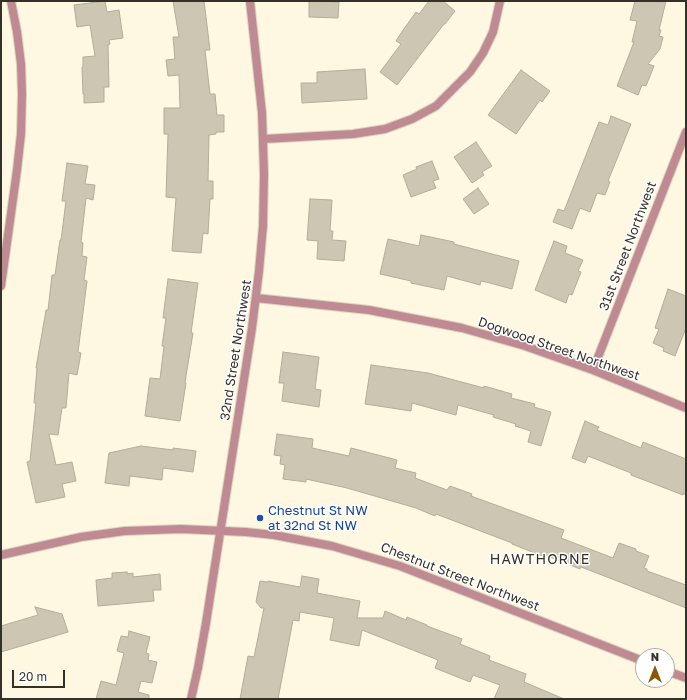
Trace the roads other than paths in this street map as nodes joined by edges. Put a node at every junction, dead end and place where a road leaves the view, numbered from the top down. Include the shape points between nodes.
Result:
1 (11, 1) edge
2 (250, 1) edge
3 (500, 1) edge
4 (686, 132) edge
5 (264, 139) junction
6 (682, 152) edge
7 (1, 286) edge
8 (256, 298) junction
9 (593, 370) junction
10 (686, 408) edge
11 (219, 530) junction
12 (1, 554) edge
13 (635, 658) edge
14 (675, 674) edge
15 (686, 678) edge
16 (191, 699) edge

1 - 7 street via 20,51 21,134
2 - 5 street, 32nd Street Northwest
3 - 5 street via 493,32 483,53 470,72 436,106 385,129 353,134
4 - 6 street, 31st Street Northwest
5 - 8 street, 32nd Street Northwest via 263,226
6 - 9 street, 31st Street Northwest
8 - 9 street, Dogwood Street Northwest via 369,310 444,324 525,346
8 - 11 street, 32nd Street Northwest
9 - 10 street, Dogwood Street Northwest
11 - 12 street, Chestnut Street Northwest via 125,531 81,537
11 - 13 street, Chestnut Street Northwest via 292,538 378,559
11 - 16 street, 32nd Street Northwest via 206,623
14 - 15 street

